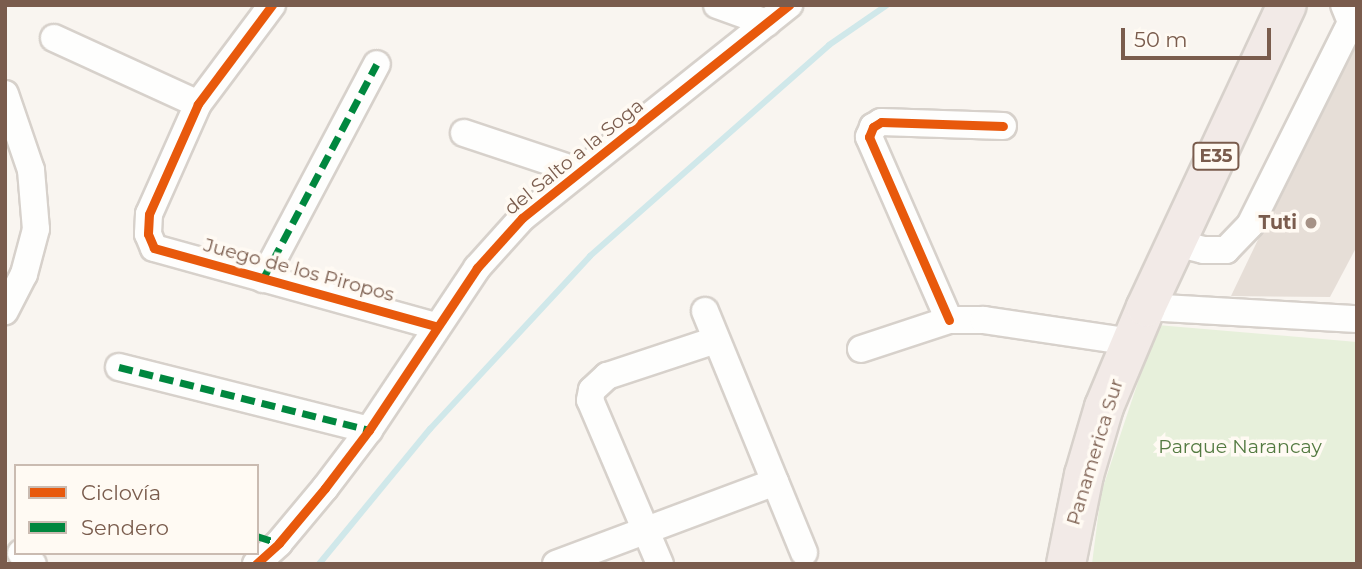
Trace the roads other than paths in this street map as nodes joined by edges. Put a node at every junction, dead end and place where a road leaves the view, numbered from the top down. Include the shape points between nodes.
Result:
1 (272, 5) edge
2 (717, 5) edge
3 (789, 5) edge
4 (1287, 5) edge
5 (1344, 5) edge
6 (767, 23) junction
7 (54, 38) dead end
8 (377, 64) dead end
9 (5, 93) edge
10 (198, 104) junction
11 (1003, 126) dead end
12 (464, 133) dead end
13 (578, 171) junction
14 (1176, 243) junction
15 (263, 279) junction
16 (1146, 307) junction
17 (5, 311) edge
18 (705, 311) dead end
19 (1353, 312) edge
20 (949, 320) junction
21 (435, 326) junction
22 (716, 340) junction
23 (1131, 342) junction
24 (861, 349) dead end
25 (119, 367) dead end
26 (369, 430) junction
27 (775, 482) junction
28 (645, 529) junction
29 (268, 540) edge
30 (804, 552) dead end
31 (256, 564) edge
32 (556, 564) edge
33 (660, 564) edge
34 (1066, 564) edge

1 - 10 street
2 - 6 street
3 - 6 street, del Salto a la Soga
4 - 14 highway, E35
5 - 14 street via 1351,22 1250,225 1226,250
6 - 13 street, del Salto a la Soga
7 - 10 street
8 - 15 street
9 - 17 street via 31,170 36,229 24,274
10 - 15 street, Juego de los Piropos via 149,214 148,234 154,248
11 - 20 street via 881,122 869,137
12 - 13 street
13 - 21 street, del Salto a la Soga via 522,218 477,268
14 - 16 highway, E35
15 - 21 street, Juego de los Piropos
16 - 19 street
16 - 23 highway, E35
18 - 22 street
20 - 23 street via 984,320
20 - 24 street
21 - 26 street, del Salto a la Soga
22 - 27 street
22 - 28 street via 607,376 592,390 590,400
23 - 34 highway, Panamerica Sur / E35 via 1087,464
25 - 26 street
26 - 29 street, del Salto a la Soga
27 - 28 street
27 - 30 street
28 - 32 street
28 - 33 street
29 - 31 street, del Salto a la Soga

